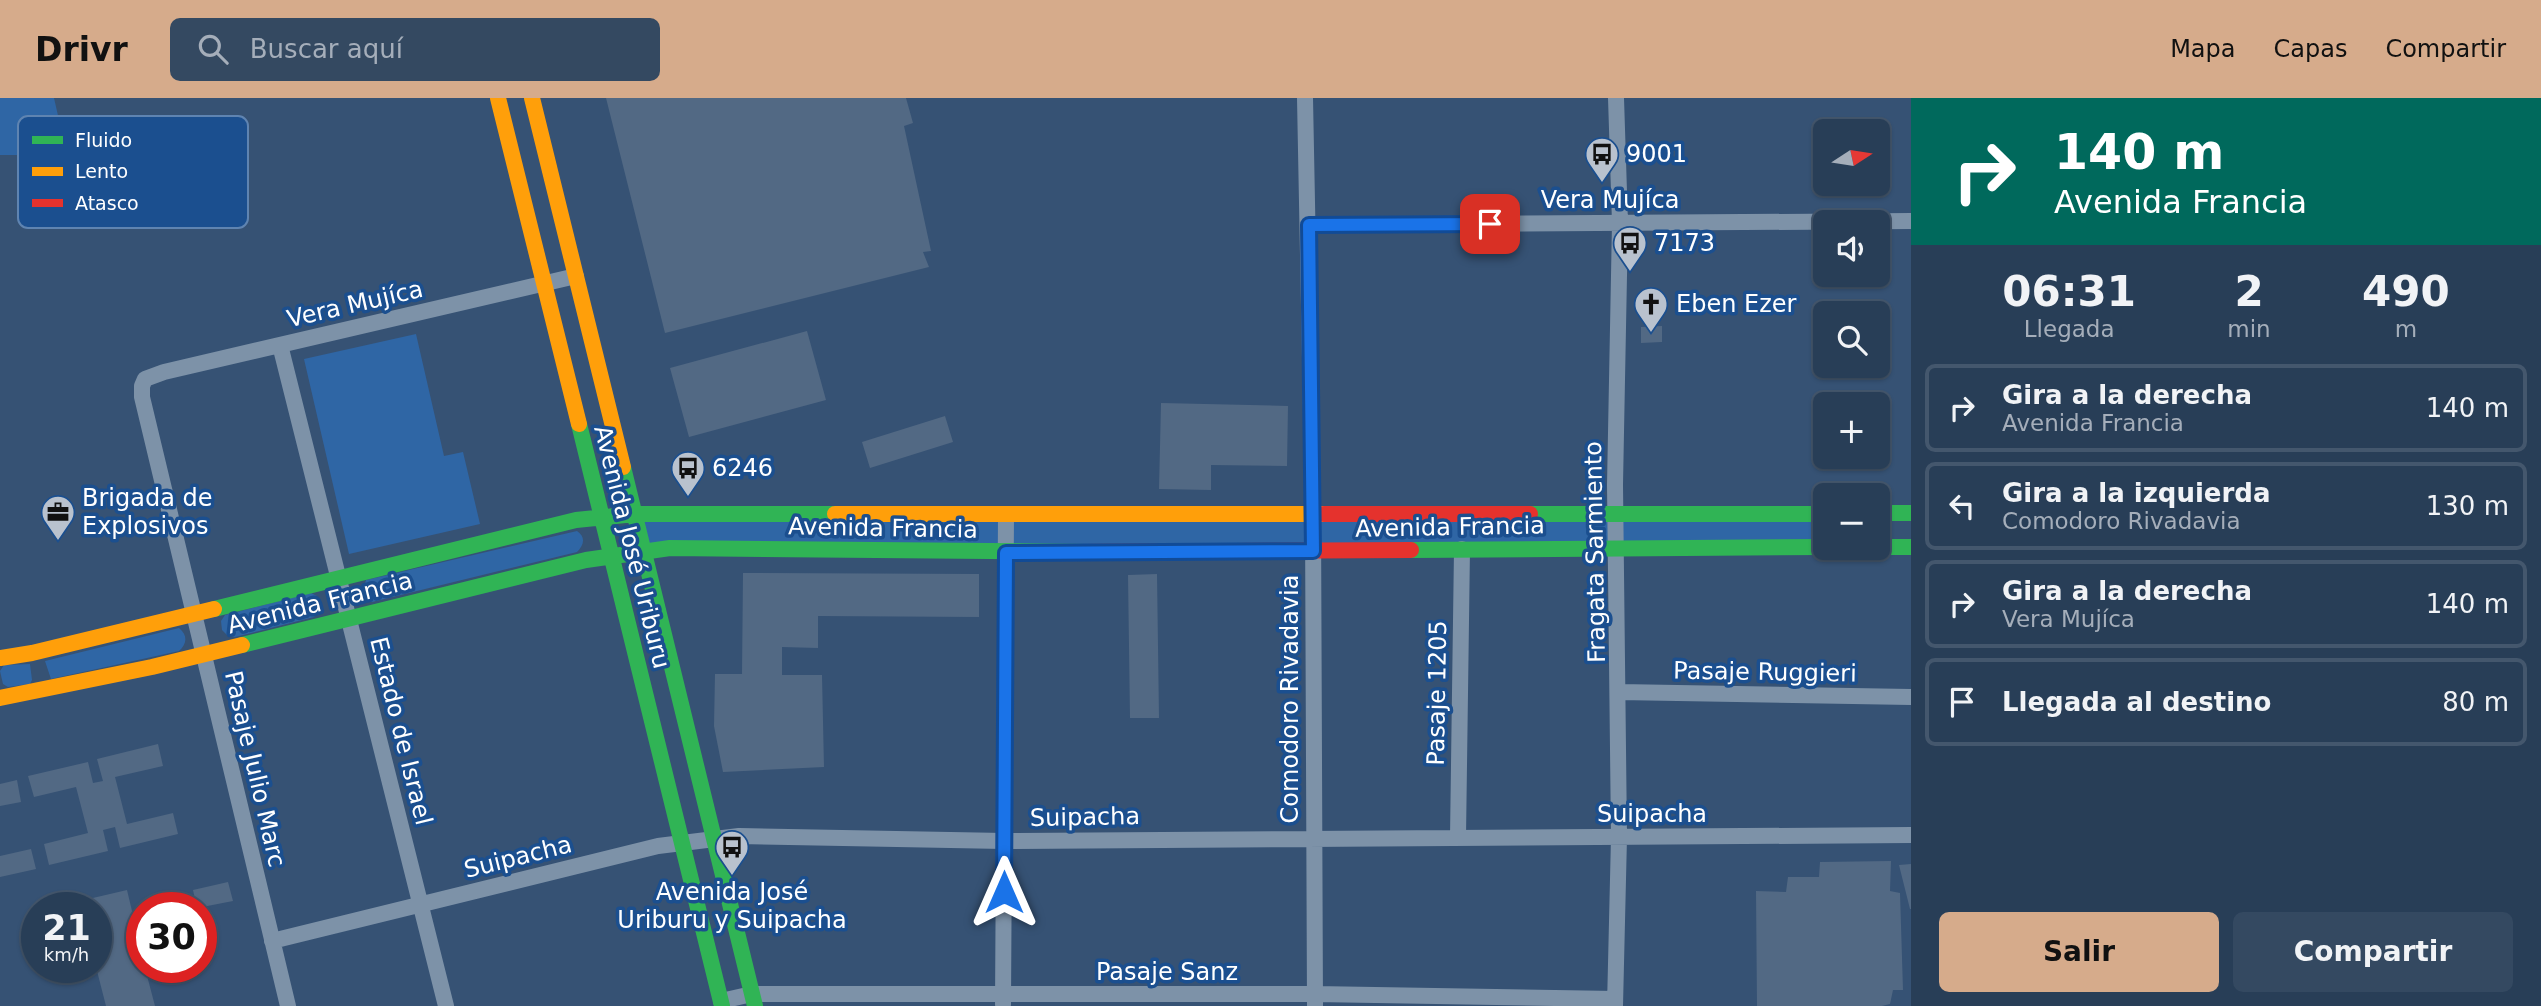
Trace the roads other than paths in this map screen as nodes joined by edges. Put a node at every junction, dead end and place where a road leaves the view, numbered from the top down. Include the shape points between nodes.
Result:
1 (498, 98) edge
2 (532, 98) edge
3 (1305, 98) edge
4 (1616, 98) edge
5 (1911, 221) edge
6 (1620, 223) junction
7 (1309, 225) junction
8 (576, 276) junction
9 (544, 284) junction
10 (280, 345) junction
11 (145, 379) joint
12 (1890, 513) edge
13 (1911, 513) edge
14 (635, 514) junction
15 (1813, 514) edge
16 (1006, 515) junction
17 (1313, 515) junction
18 (601, 516) junction
19 (1616, 516) junction
20 (1813, 547) edge
21 (1890, 547) edge
22 (1911, 547) edge
23 (1615, 548) junction
24 (1462, 549) junction
25 (644, 551) junction
26 (1313, 551) junction
27 (1006, 553) junction
28 (611, 556) junction
29 (339, 579) junction
30 (194, 615) junction
31 (349, 620) junction
32 (204, 655) junction
33 (0, 658) edge
34 (1619, 692) junction
35 (1911, 697) edge
36 (0, 698) edge
37 (1911, 835) edge
38 (1458, 837) junction
39 (1619, 837) junction
40 (1313, 838) junction
41 (715, 839) junction
42 (1004, 841) junction
43 (682, 843) junction
44 (421, 905) junction
45 (272, 941) junction
46 (754, 1000) edge
47 (1315, 1000) edge
48 (1003, 1001) edge
49 (1615, 1002) edge
50 (722, 1004) edge
51 (288, 1006) edge
52 (446, 1006) edge

1 - 9 main road, Avenida José Uriburu
2 - 8 main road, Avenida José Uriburu
3 - 7 street, Comodoro Rivadavia
4 - 6 street, Fragata Sarmiento
5 - 6 street, Vera Mujíca
6 - 7 street, Vera Mujíca
6 - 19 street, Fragata Sarmiento
7 - 17 street, Comodoro Rivadavia
8 - 9 street, Vera Mujíca
8 - 14 main road, Avenida José Uriburu
9 - 10 street, Vera Mujíca
9 - 18 main road, Avenida José Uriburu
10 - 11 street, Vera Mujíca
10 - 29 street, Estado de Israel
11 - 30 street, Pasaje Julio Marc via 142,397
12 - 13 main road
14 - 16 main road, Avenida Francia
14 - 18 main road, Avenida Francia
14 - 25 main road, Avenida José Uriburu
15 - 19 main road, Avenida Francia
16 - 17 main road, Avenida Francia
16 - 27 street
17 - 19 main road, Avenida Francia
17 - 26 street, Comodoro Rivadavia
18 - 28 main road, Avenida José Uriburu
18 - 29 main road, Avenida Francia
19 - 23 street, Fragata Sarmiento
20 - 23 main road, Avenida Francia
21 - 22 main road
23 - 24 main road, Avenida Francia
23 - 34 street, Fragata Sarmiento
24 - 26 main road, Avenida Francia
24 - 38 street, Pasaje 1205
25 - 27 main road, Avenida Francia
25 - 28 main road, Avenida Francia
25 - 41 main road, Avenida José Uriburu
26 - 27 main road, Avenida Francia
26 - 40 street, Comodoro Rivadavia
27 - 42 street
28 - 31 main road, Avenida Francia
28 - 43 main road, Avenida José Uriburu
29 - 30 main road, Avenida Francia
29 - 31 street, Estado de Israel
30 - 32 street, Pasaje Julio Marc
30 - 33 main road, Avenida Francia
31 - 32 main road, Avenida Francia
31 - 44 street, Estado de Israel
32 - 36 main road, Avenida Francia
32 - 45 street, Pasaje Julio Marc
34 - 35 street, Pasaje Ruggieri
34 - 39 street, Fragata Sarmiento
37 - 39 street, Suipacha
38 - 39 street, Suipacha
38 - 40 street, Suipacha
39 - 49 street, Fragata Sarmiento
40 - 42 street, Suipacha
40 - 47 street, Comodoro Rivadavia
41 - 42 street, Suipacha
41 - 43 street, Suipacha
41 - 46 main road, Avenida José Uriburu
42 - 48 street
43 - 44 street, Suipacha
43 - 50 main road, Avenida José Uriburu
44 - 45 street, Suipacha
44 - 52 street, Estado de Israel
45 - 51 street, Pasaje Julio Marc
46 - 48 street, Pasaje Sanz
46 - 50 street, Pasaje Sanz
47 - 48 street, Pasaje Sanz
47 - 49 street, Pasaje Sanz

